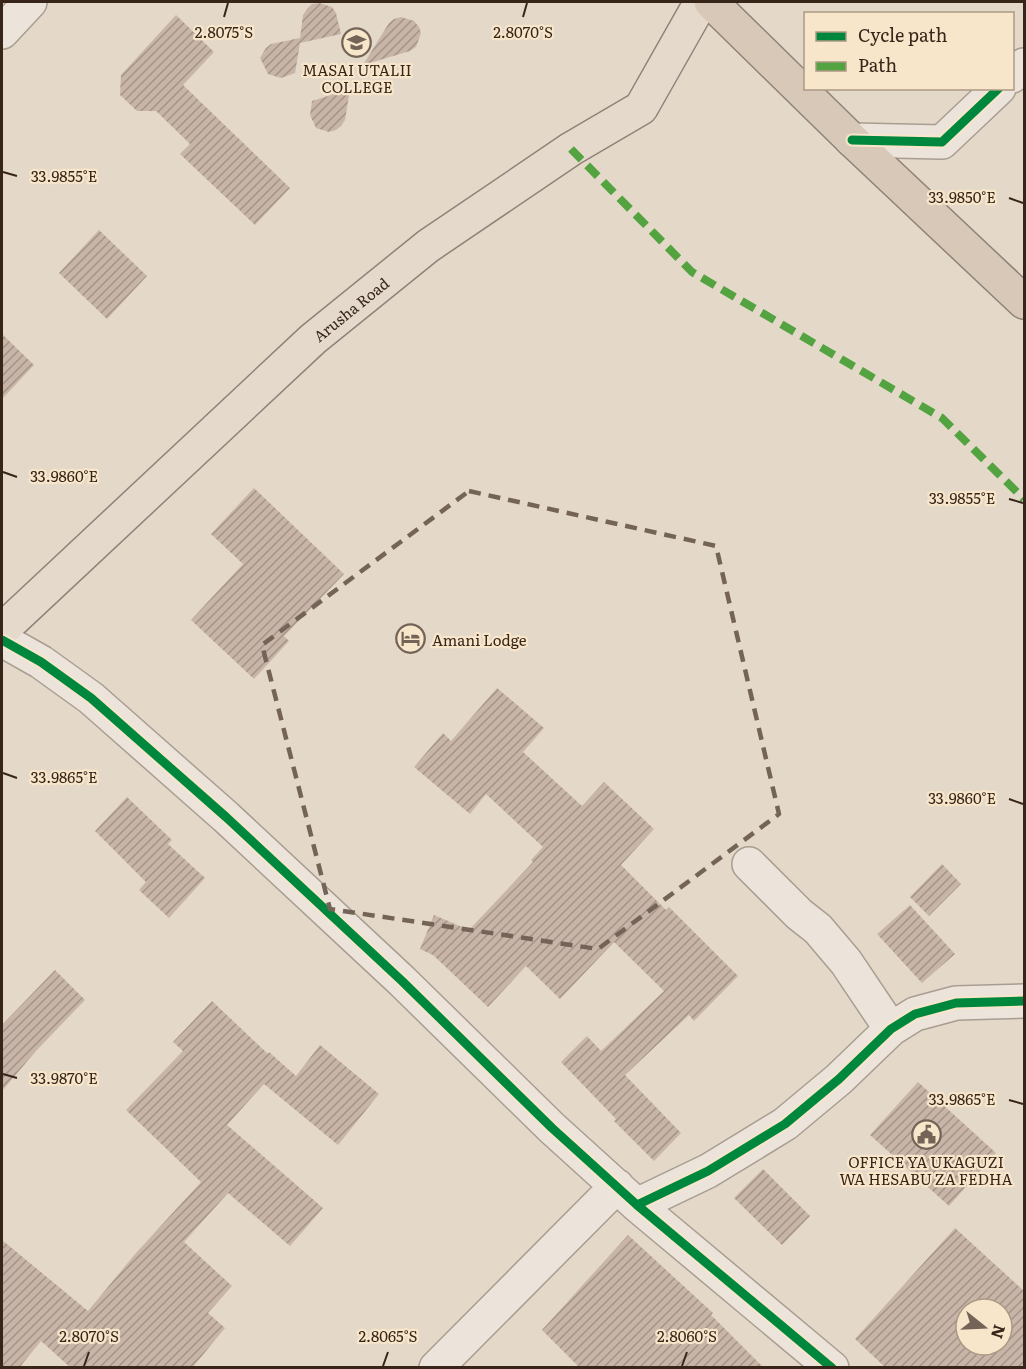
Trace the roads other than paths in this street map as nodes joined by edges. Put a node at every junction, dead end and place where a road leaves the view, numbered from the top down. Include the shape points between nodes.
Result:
1 (701, 2) edge
2 (711, 2) edge
3 (997, 90) edge
4 (852, 140) junction
5 (1024, 302) edge
6 (2, 630) edge
7 (2, 640) edge
8 (749, 864) dead end
9 (1024, 1001) edge
10 (891, 1029) junction
11 (627, 1195) junction
12 (436, 1368) edge
13 (832, 1368) edge

1 - 6 main road, Arusha Road via 641,108 571,149 428,246 313,339
2 - 4 highway
3 - 4 street via 942,142
4 - 5 highway
7 - 11 street via 91,698 218,810
8 - 10 street via 818,929 846,962
9 - 10 street via 956,1004 915,1014
10 - 11 street via 785,1124 708,1171
11 - 12 street
11 - 13 street

